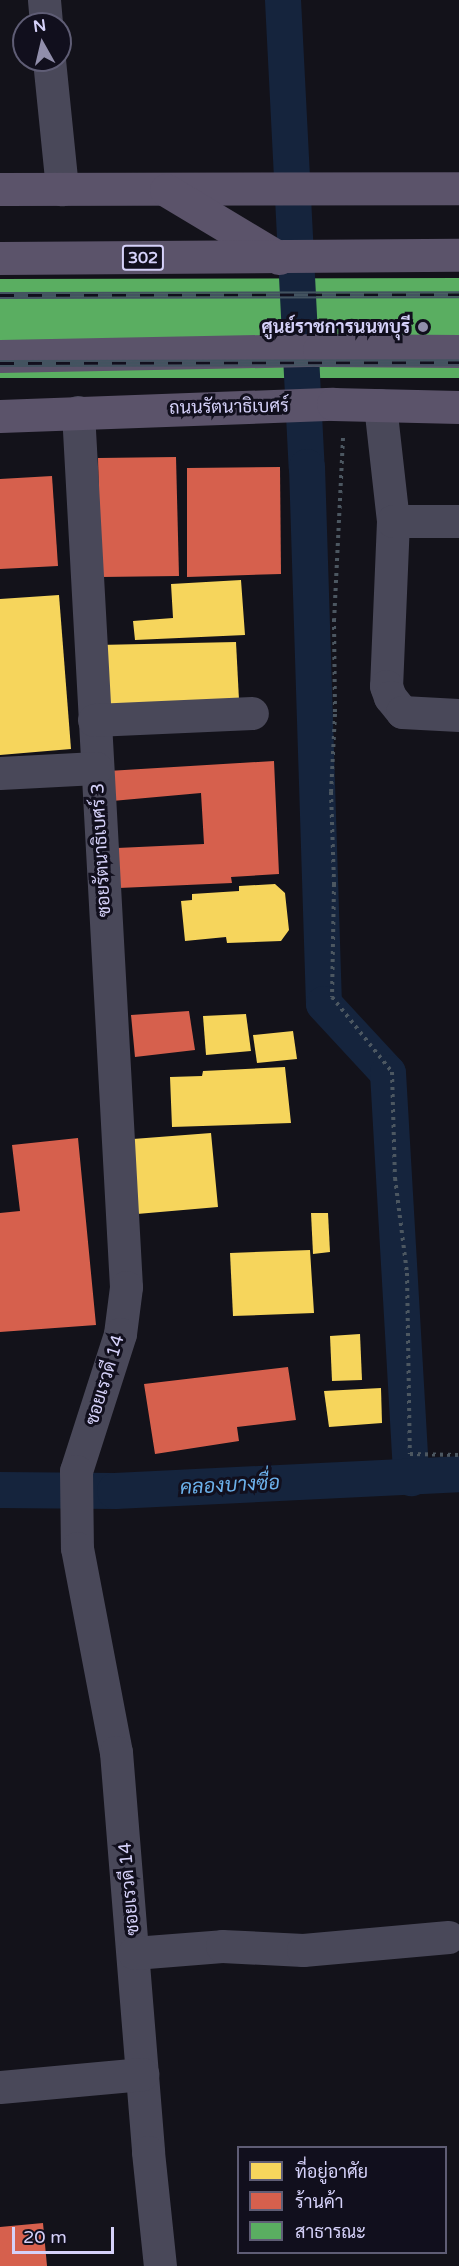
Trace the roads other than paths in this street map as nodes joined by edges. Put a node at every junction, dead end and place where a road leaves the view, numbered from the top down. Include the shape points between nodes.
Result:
1 (52, 72) edge
2 (459, 188) edge
3 (0, 189) edge
4 (76, 189) junction
5 (166, 190) junction
6 (0, 212) edge
7 (459, 255) edge
8 (293, 257) junction
9 (0, 258) edge
10 (459, 351) edge
11 (0, 356) edge
12 (380, 405) junction
13 (459, 407) edge
14 (78, 412) junction
15 (0, 416) edge
16 (393, 521) junction
17 (459, 521) edge
18 (252, 713) dead end
19 (459, 715) edge
20 (94, 720) junction
21 (96, 768) junction
22 (0, 773) edge
23 (126, 1287) joint
24 (448, 1937) dead end
25 (134, 1953) junction
26 (142, 2074) junction
27 (0, 2087) edge
28 (160, 2266) edge

1 - 4 street
2 - 5 main road
3 - 4 main road
4 - 5 main road
4 - 6 main road via 35,205
5 - 8 main road
7 - 8 main road, 302
8 - 9 main road, 302
10 - 11 main road
12 - 13 main road, ถนนรัตนาธิเบศร์
12 - 14 main road, ถนนรัตนาธิเบศร์
12 - 16 street
14 - 15 main road, ถนนรัตนาธิเบศร์
14 - 20 street, ซอยรัตนาธิเบศร์ 3
16 - 17 street
16 - 19 street via 386,686 390,698 402,712
18 - 20 street
20 - 21 street, ซอยรัตนาธิเบศร์ 3
21 - 22 street
21 - 23 street, ซอยรัตนาธิเบศร์ 3
23 - 25 street, ซอยเรวดี 14 via 120,1334 76,1471 76,1515 77,1548 116,1752
24 - 25 street via 303,1950 222,1946
25 - 26 street, ซอยเรวดี 14
26 - 27 street
26 - 28 street, ซอยเรวดี 14

